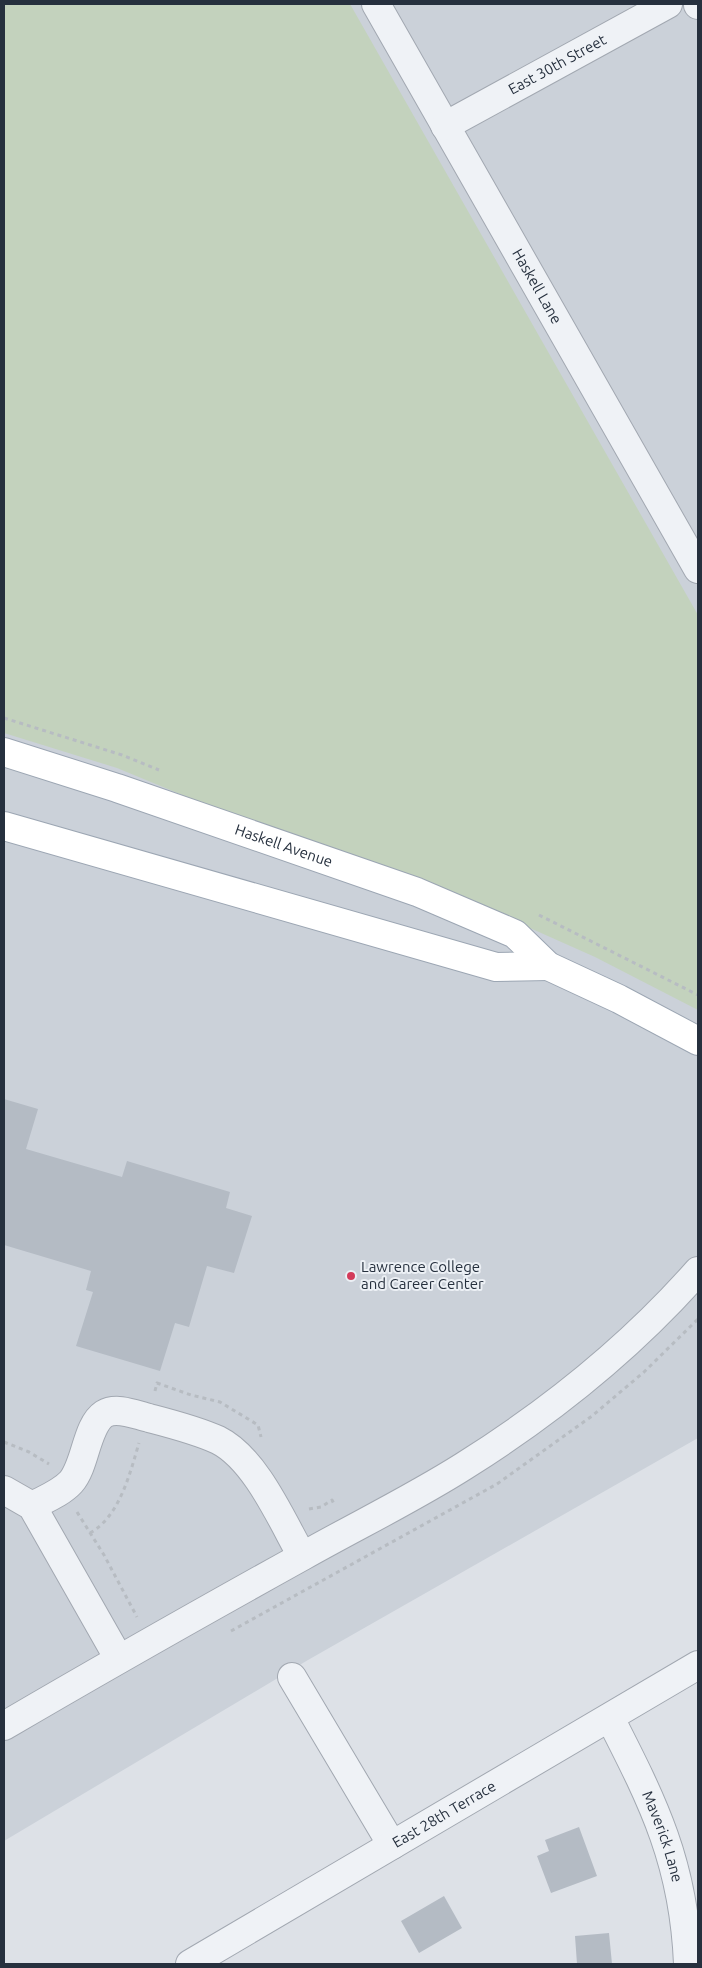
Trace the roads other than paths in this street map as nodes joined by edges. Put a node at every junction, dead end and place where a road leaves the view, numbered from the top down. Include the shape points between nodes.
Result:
1 (376, 4) edge
2 (668, 4) edge
3 (446, 126) junction
4 (698, 569) edge
5 (4, 752) edge
6 (4, 826) edge
7 (548, 966) junction
8 (698, 1041) edge
9 (698, 1271) edge
10 (4, 1490) edge
11 (32, 1506) junction
12 (302, 1556) junction
13 (119, 1659) junction
14 (698, 1665) edge
15 (292, 1677) dead end
16 (610, 1718) junction
17 (4, 1726) edge
18 (392, 1845) junction
19 (190, 1964) edge
20 (688, 1964) edge

1 - 3 street, Haskell Lane
2 - 3 street, East 30th Street
3 - 4 street, Haskell Lane
5 - 7 main road, Haskell Avenue via 127,791 417,892 515,934
6 - 7 main road, Haskell Avenue via 496,967
7 - 8 main road, Haskell Avenue
9 - 12 street via 629,1343 524,1427 462,1467
10 - 11 street
11 - 12 street via 72,1481 96,1424 104,1414 115,1411 127,1413 181,1426 219,1441 252,1472
11 - 13 street
12 - 13 street
13 - 17 street
14 - 16 street, East 28th Terrace
15 - 18 street
16 - 18 street, East 28th Terrace
16 - 20 street, Maverick Lane via 649,1793 670,1850 681,1894
18 - 19 street, East 28th Terrace

